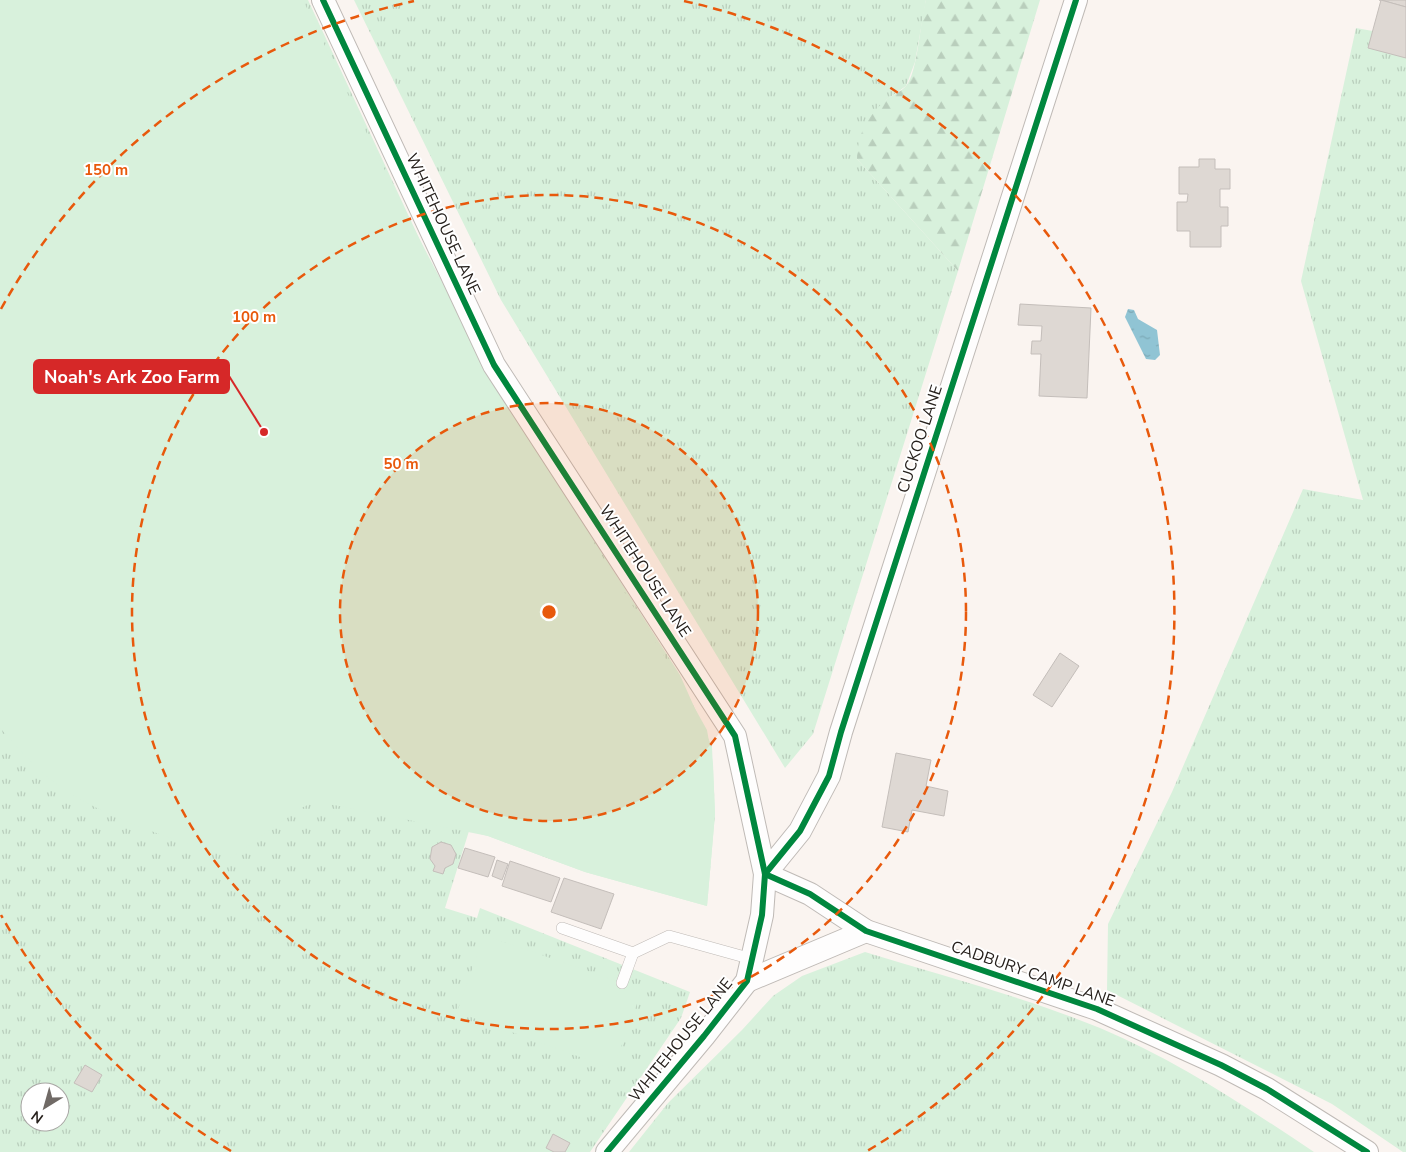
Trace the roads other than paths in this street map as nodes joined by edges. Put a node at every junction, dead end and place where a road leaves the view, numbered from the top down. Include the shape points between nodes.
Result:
1 (323, 0) edge
2 (1076, 0) edge
3 (765, 874) junction
4 (562, 928) dead end
5 (866, 931) junction
6 (633, 953) junction
7 (752, 959) junction
8 (747, 980) junction
9 (622, 983) dead end
10 (607, 1152) edge
11 (1367, 1152) edge

1 - 3 street, WHITEHOUSE LANE via 494,365 735,736
2 - 3 street, CUCKOO LANE via 829,776 800,832
3 - 5 street, CADBURY CAMP LANE via 810,894
3 - 7 street, WHITEHOUSE LANE via 762,915
4 - 6 lane
5 - 8 street
5 - 11 street, CADBURY CAMP LANE via 1097,1008 1267,1089
6 - 7 lane via 669,936
6 - 9 lane
7 - 8 street, WHITEHOUSE LANE
8 - 10 street, WHITEHOUSE LANE

